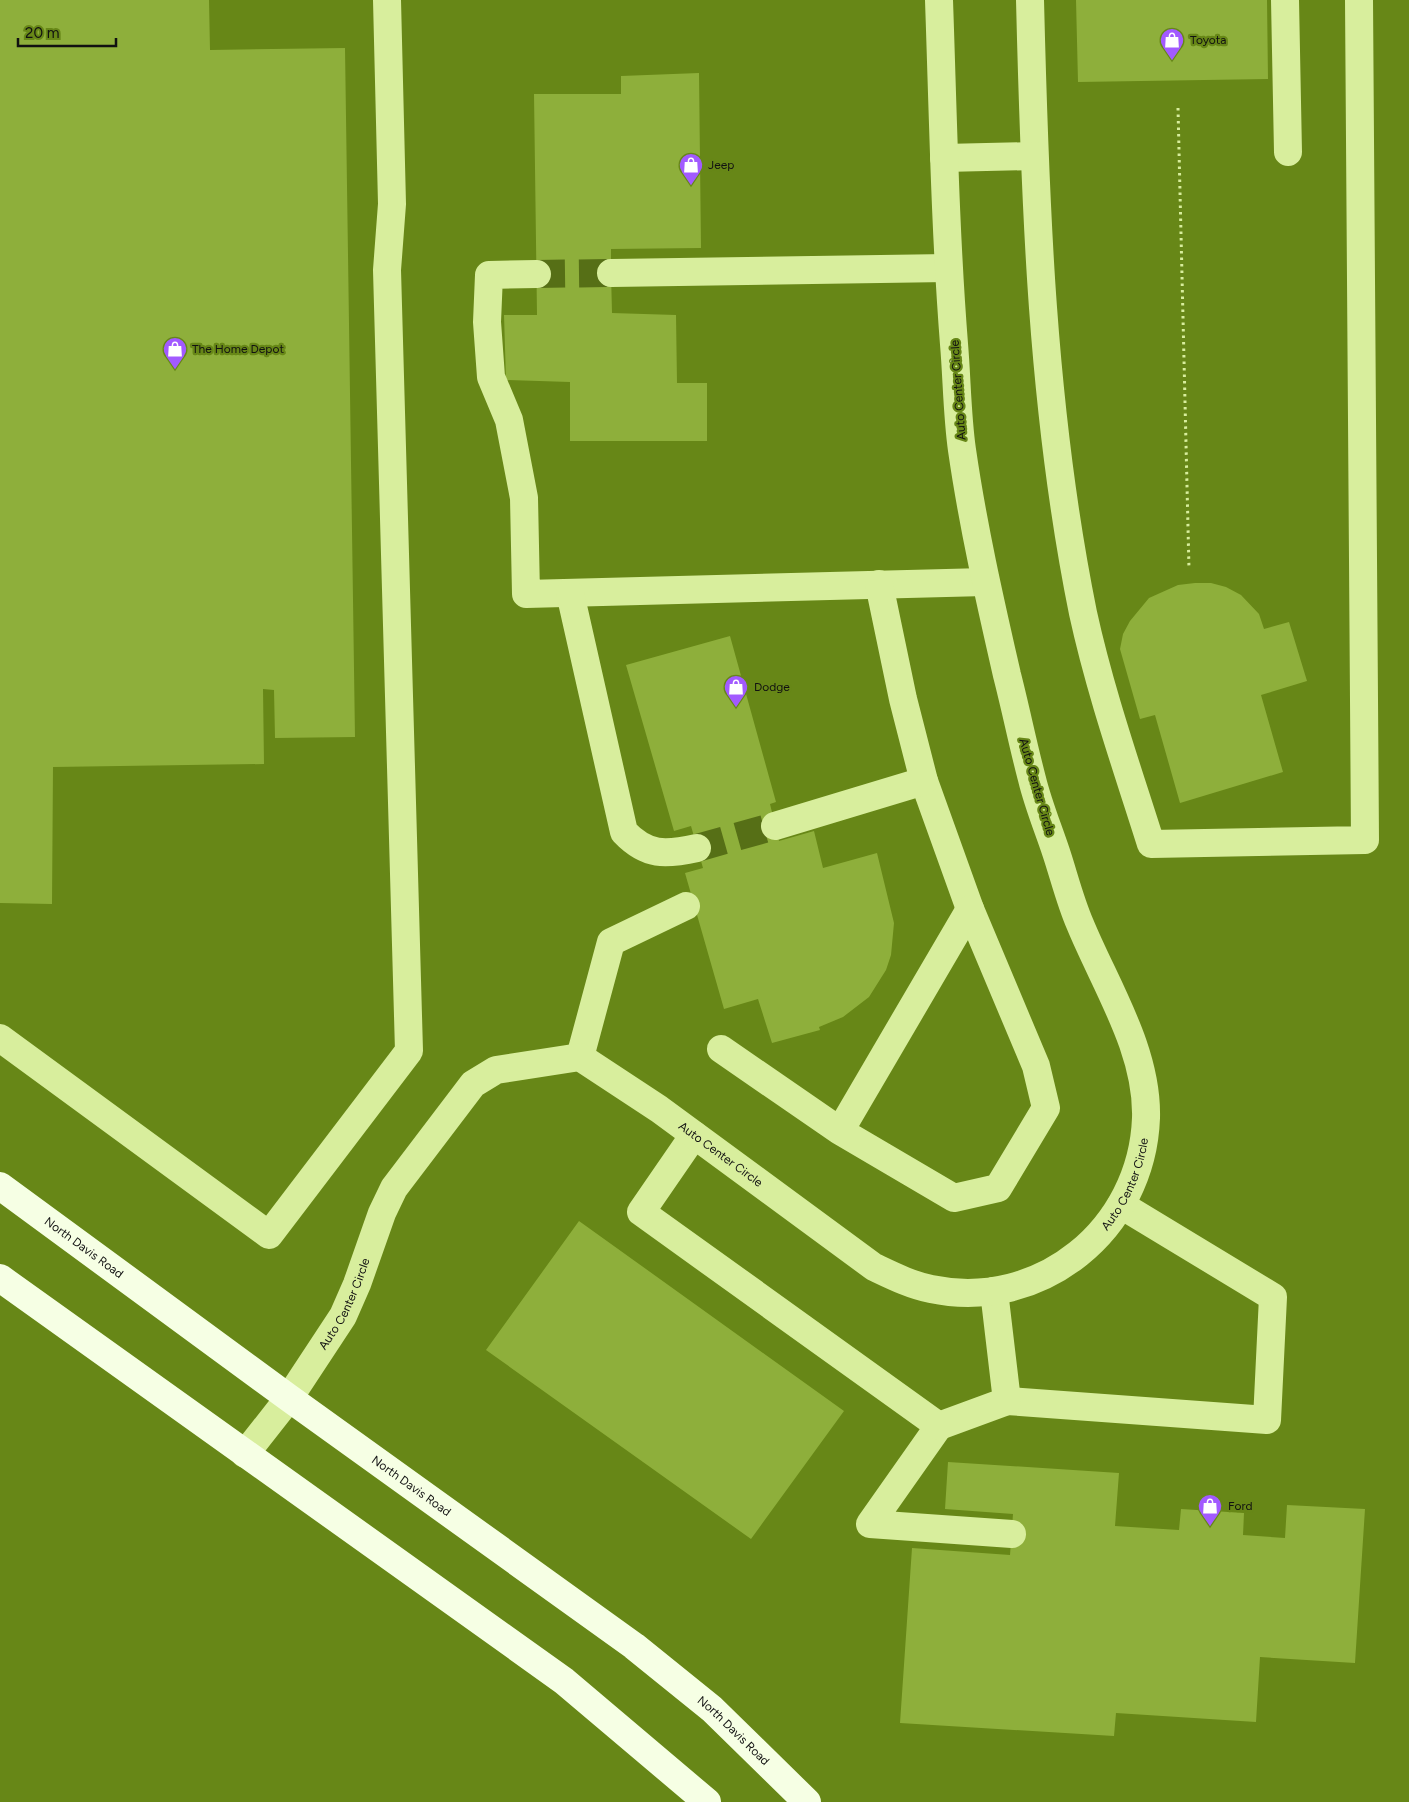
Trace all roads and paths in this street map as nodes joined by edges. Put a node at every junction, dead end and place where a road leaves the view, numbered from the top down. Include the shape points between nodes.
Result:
1 (387, 0) edge
2 (939, 0) edge
3 (1030, 0) edge
4 (1285, 0) edge
5 (1359, 0) edge
6 (1178, 108) dead end
7 (1288, 152) dead end
8 (1034, 156) junction
9 (944, 158) junction
10 (948, 268) junction
11 (611, 273) tunnel mouth
12 (537, 274) tunnel mouth
13 (1189, 569) dead end
14 (986, 582) junction
15 (879, 584) junction
16 (570, 593) junction
17 (924, 781) junction
18 (775, 826) tunnel mouth
19 (697, 848) tunnel mouth
20 (686, 906) dead end
21 (970, 909) junction
22 (0, 1038) edge
23 (721, 1049) dead end
24 (580, 1057) junction
25 (840, 1131) junction
26 (694, 1135) junction
27 (0, 1186) edge
28 (1121, 1205) junction
29 (2, 1284) edge
30 (994, 1291) junction
31 (289, 1398) junction
32 (1007, 1401) junction
33 (939, 1426) junction
34 (245, 1454) junction
35 (1012, 1534) dead end
36 (707, 1802) edge
37 (807, 1802) edge

1 - 22 street via 392,204 387,270 409,1051 270,1235
2 - 9 street, Auto Center Circle
3 - 8 street
4 - 7 street
5 - 8 street via 1365,840 1150,844 1084,614 1066,508 1052,417
6 - 13 path
8 - 9 street
9 - 10 street, Auto Center Circle
10 - 11 street
10 - 14 street, Auto Center Circle via 962,448
12 - 16 street via 489,275 487,322 491,377 509,420 524,498 526,594
14 - 15 street
14 - 28 street, Auto Center Circle via 1032,781 1079,921 1128,1034 1142,1077 1146,1117 1142,1147
15 - 16 street
15 - 17 street via 902,699
16 - 19 street via 624,832 637,846 656,852
17 - 18 street
17 - 21 street
20 - 24 street via 611,942
21 - 25 street
21 - 25 street via 1036,1066 1046,1108 998,1188 954,1198
23 - 25 street
24 - 26 street, Auto Center Circle
24 - 31 street, Auto Center Circle via 496,1070 473,1084 394,1188 343,1316
26 - 30 street, Auto Center Circle via 874,1267 901,1280 932,1289 963,1293
26 - 33 street via 641,1212
27 - 31 main road, North Davis Road
28 - 30 street, Auto Center Circle via 1083,1252 1055,1271 1024,1284
28 - 32 street via 1273,1297 1268,1420
29 - 34 main road
30 - 32 street
31 - 34 street, Auto Center Circle
31 - 37 main road, North Davis Road via 634,1646 712,1709
32 - 33 street
33 - 35 street via 870,1524
34 - 36 main road via 564,1681

